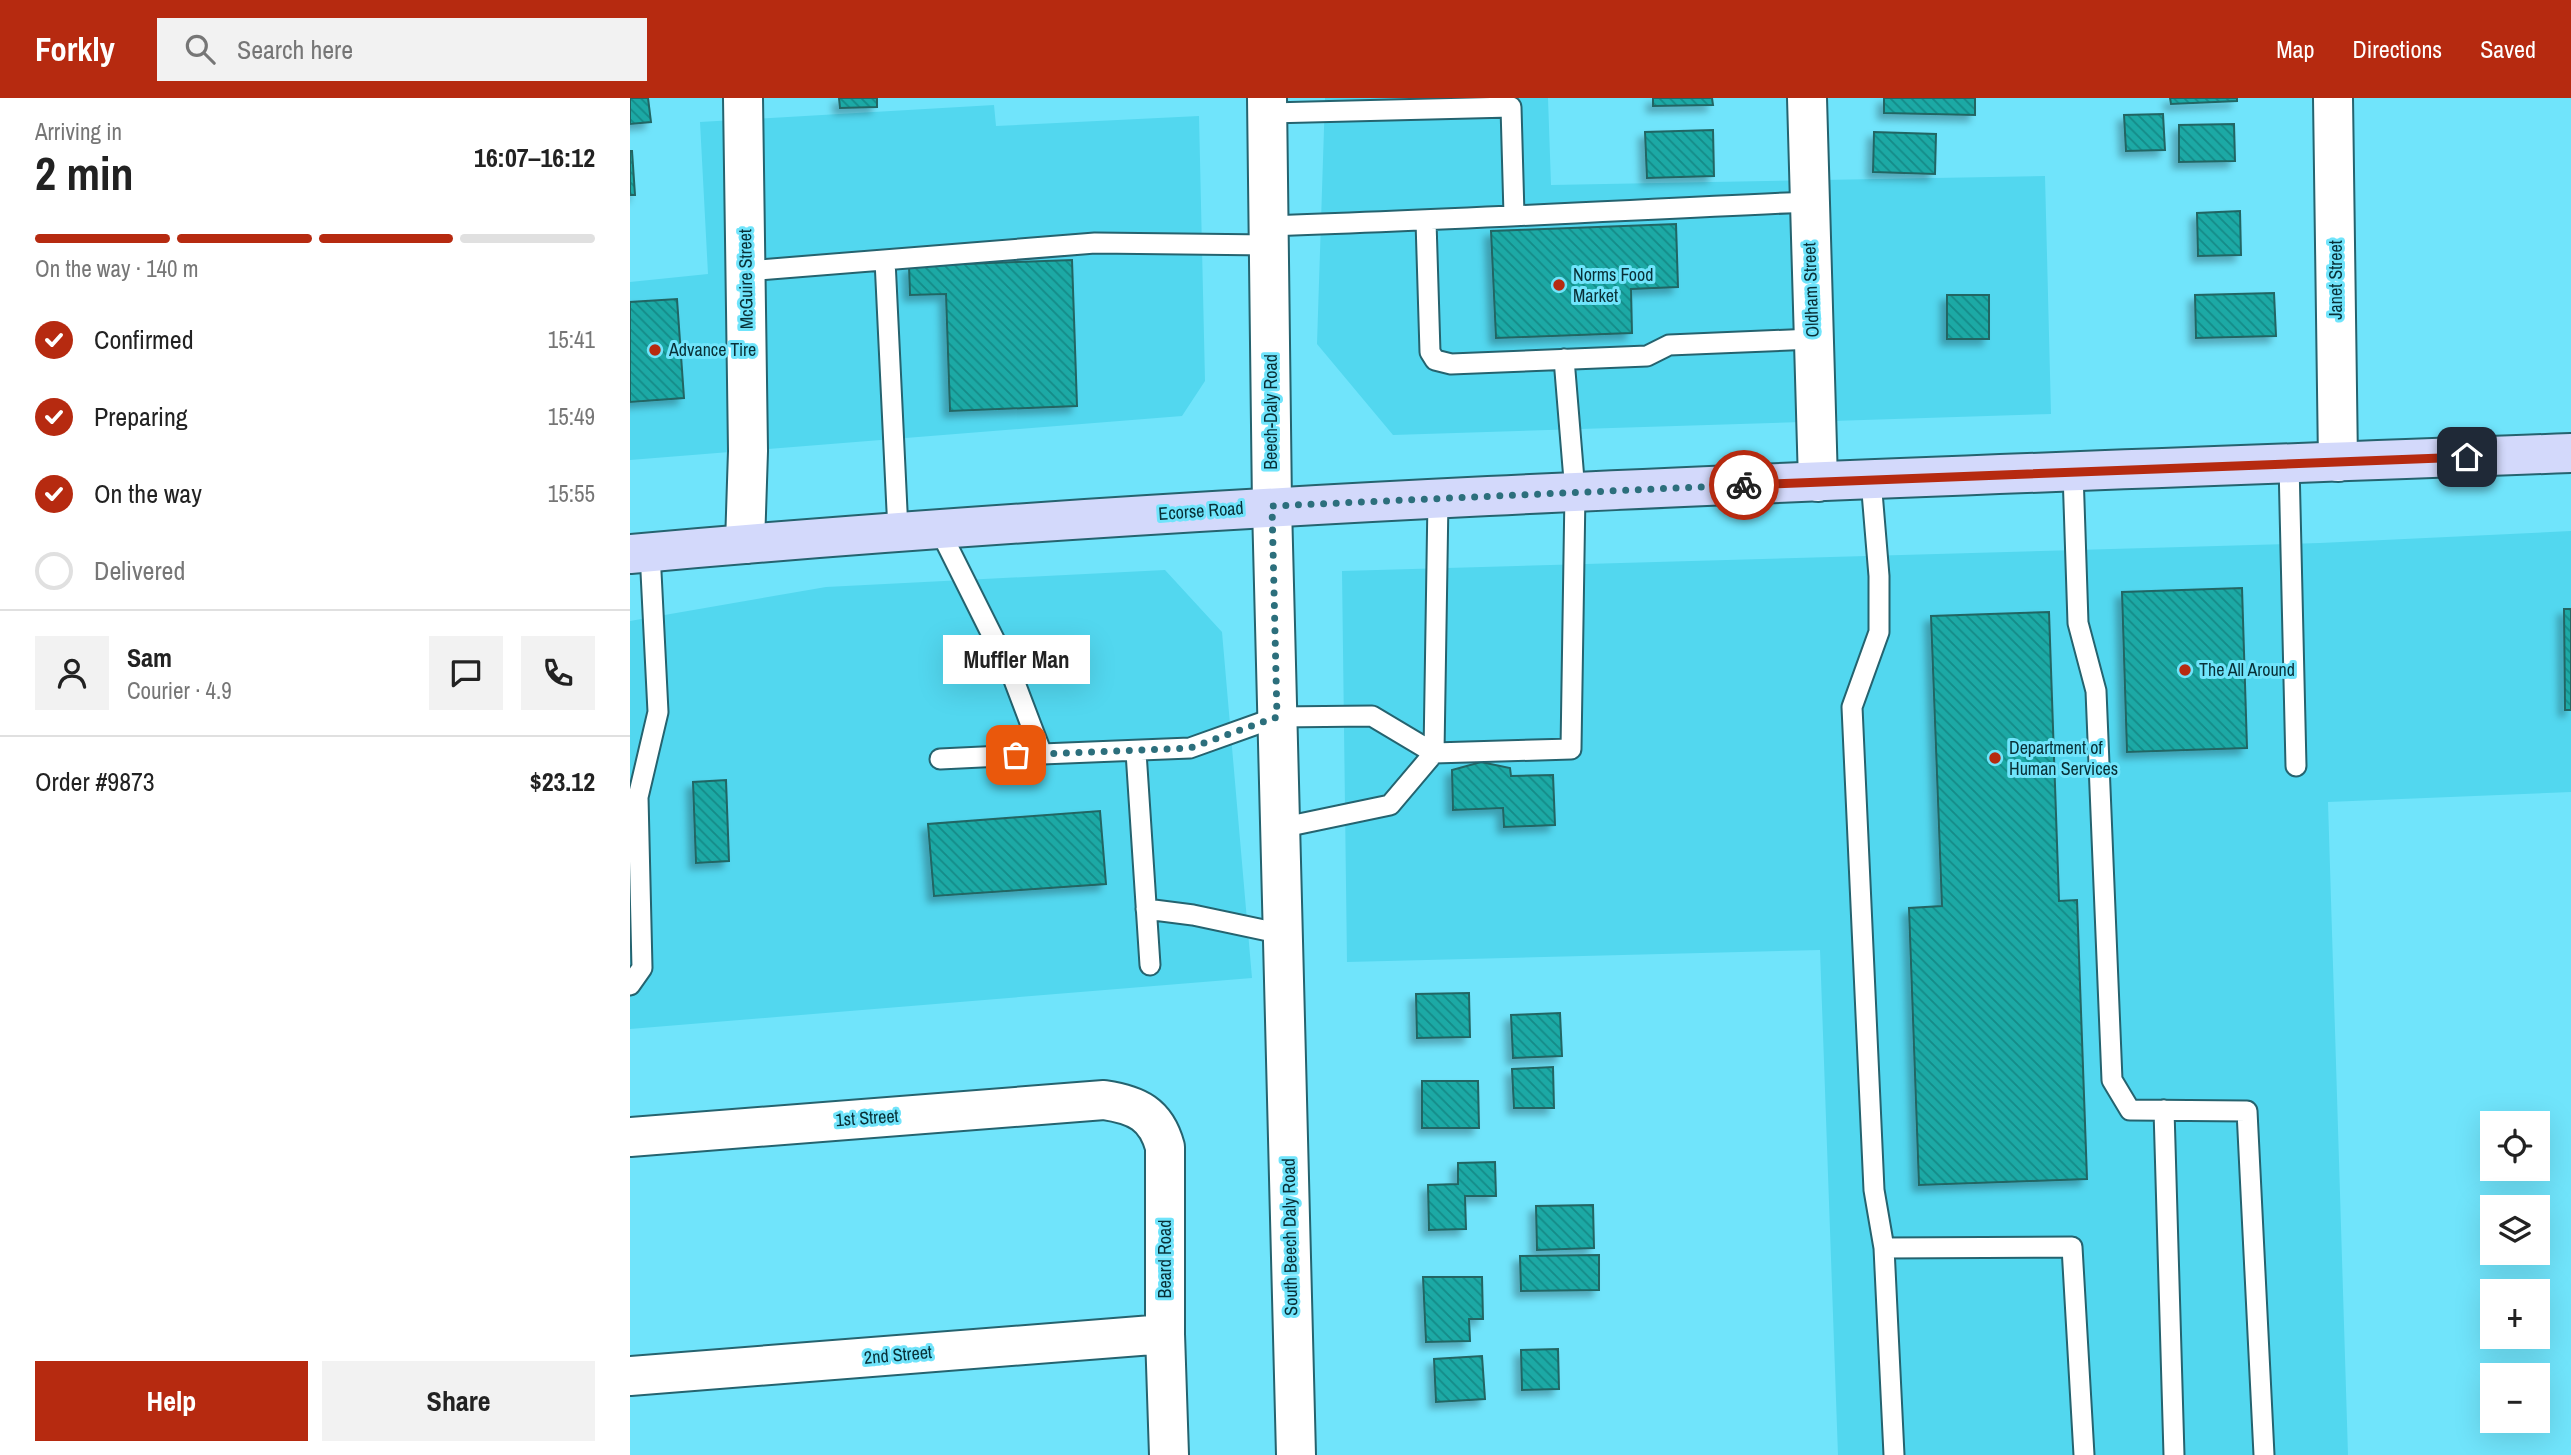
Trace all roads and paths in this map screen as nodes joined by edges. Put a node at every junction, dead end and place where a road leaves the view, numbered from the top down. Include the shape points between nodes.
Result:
1 (743, 98) edge
2 (1807, 98) edge
3 (2333, 98) edge
4 (1268, 106) edge
5 (1808, 202) junction
6 (1514, 215) junction
7 (1426, 221) junction
8 (1270, 235) junction
9 (885, 260) junction
10 (746, 271) junction
11 (1813, 339) junction
12 (1564, 359) junction
13 (2571, 453) edge
14 (2338, 462) junction
15 (2289, 464) junction
16 (2073, 472) junction
17 (1871, 480) junction
18 (1818, 482) junction
19 (1575, 492) junction
20 (1438, 499) junction
21 (1272, 506) junction
22 (939, 530) junction
23 (898, 531) junction
24 (745, 544) junction
25 (640, 553) edge
26 (1277, 717) junction
27 (1136, 752) junction
28 (1434, 753) junction
29 (1042, 754) junction
30 (639, 757) edge
31 (940, 759) dead end
32 (2296, 766) dead end
33 (1280, 828) junction
34 (1146, 909) junction
35 (1283, 934) junction
36 (1150, 965) dead end
37 (630, 985) edge
38 (1285, 1020) joint
39 (1104, 1100) joint
40 (2164, 1110) junction
41 (630, 1137) edge
42 (1884, 1248) junction
43 (1166, 1334) junction
44 (630, 1377) edge
45 (1169, 1455) edge
46 (1296, 1455) edge
47 (1894, 1455) edge
48 (2084, 1455) edge
49 (2174, 1455) edge
50 (2264, 1455) edge

1 - 10 street, McGuire Street
2 - 5 street, Oldham Street
3 - 14 street, Janet Street
4 - 6 lane via 1511,107
4 - 8 street, Beech-Daly Road
5 - 6 lane
5 - 11 street, Oldham Street
6 - 7 lane
7 - 8 lane
7 - 12 lane via 1430,352 1435,360 1451,364
8 - 9 lane
8 - 21 street, Beech-Daly Road
9 - 10 lane
9 - 23 lane
10 - 24 street, McGuire Street
11 - 12 lane via 1669,345 1647,356
11 - 18 street, Oldham Street
12 - 19 lane
13 - 14 main road, Ecorse Road
14 - 15 main road, Ecorse Road
15 - 16 main road, Ecorse Road
15 - 32 lane
16 - 17 main road, Ecorse Road
16 - 40 lane via 2078,623 2096,691 2112,1080 2130,1110
17 - 18 main road, Ecorse Road
17 - 42 lane via 1880,632 1852,707 1874,1190
18 - 19 main road, Ecorse Road
19 - 20 main road, Ecorse Road
19 - 28 lane via 1571,750
20 - 21 main road, Ecorse Road
20 - 28 lane
21 - 22 main road, Ecorse Road
21 - 26 street, Beech-Daly Road
22 - 23 main road, Ecorse Road
22 - 29 lane via 1012,675
23 - 24 main road, Ecorse Road
24 - 25 main road, Ecorse Road
25 - 30 lane via 658,712
26 - 27 lane via 1190,748
26 - 28 lane via 1372,716
26 - 33 street, Beech-Daly Road
27 - 29 lane
27 - 34 lane
28 - 33 lane via 1391,806
29 - 31 lane
30 - 37 lane via 642,968
33 - 35 street, Beech-Daly Road
34 - 35 lane
34 - 36 lane
35 - 38 street, Beech-Daly Road
38 - 46 street, South Beech Daly Road
39 - 41 street, 1st Street
39 - 43 street, Beard Road via 1126,1103 1146,1114 1163,1138
40 - 49 lane
40 - 50 lane via 2247,1111
42 - 47 lane
42 - 48 lane via 2072,1247
43 - 44 street, 2nd Street
43 - 45 street, Beard Road

